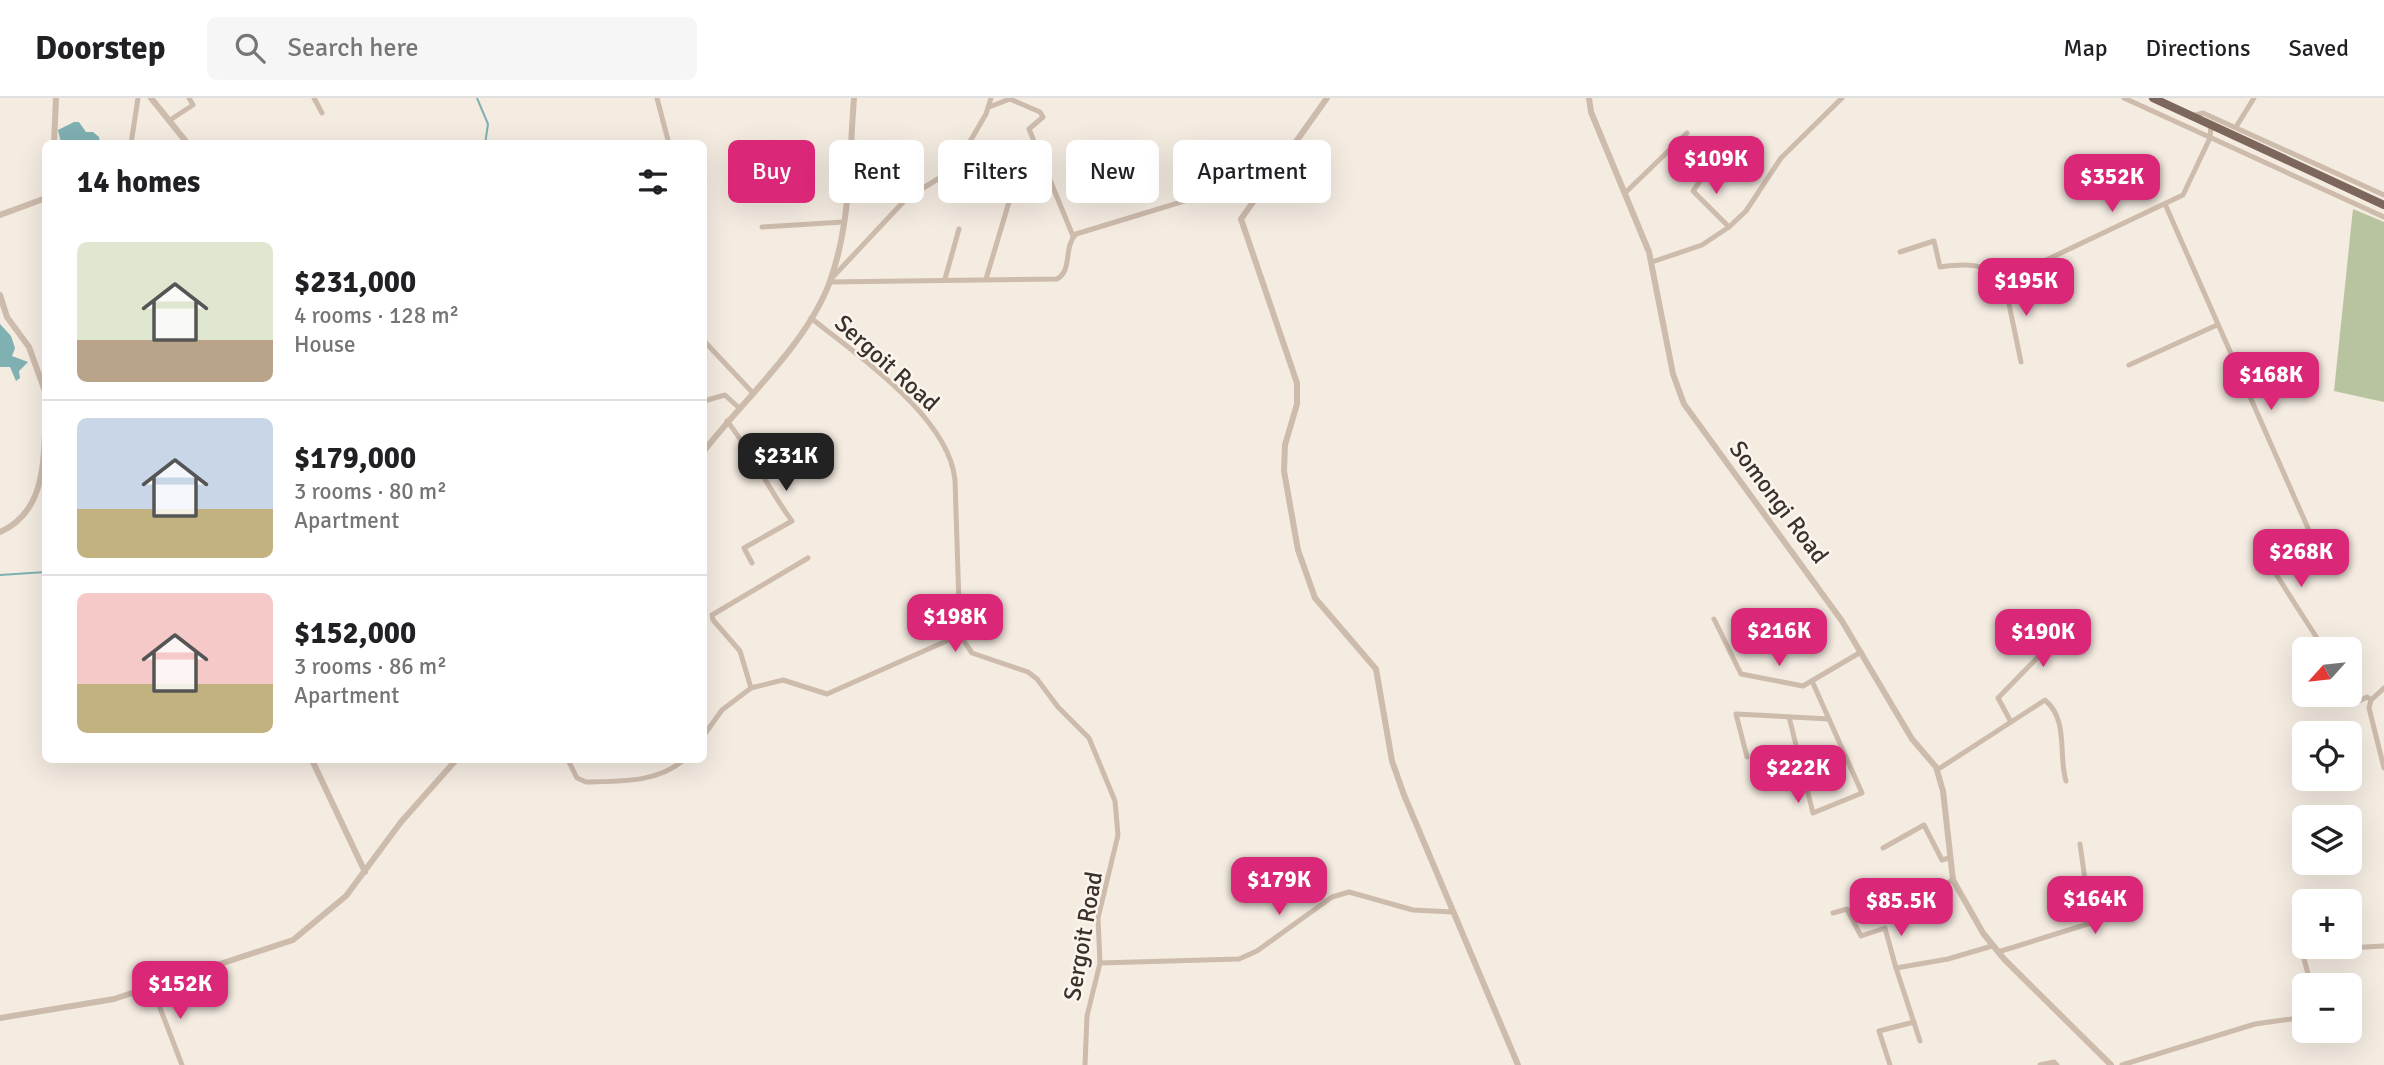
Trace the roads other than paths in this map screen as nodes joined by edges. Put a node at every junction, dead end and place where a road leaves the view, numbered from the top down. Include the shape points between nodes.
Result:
1 (56, 98) edge
2 (138, 98) edge
3 (150, 98) edge
4 (189, 98) edge
5 (314, 98) edge
6 (657, 98) edge
7 (854, 98) edge
8 (991, 98) edge
9 (1327, 98) edge
10 (1589, 98) edge
11 (1842, 98) edge
12 (2124, 98) edge
13 (2153, 98) edge
14 (2254, 98) edge
15 (193, 105) junction
16 (989, 107) junction
17 (197, 111) dead end
18 (322, 113) dead end
19 (2192, 116) junction
20 (170, 120) junction
21 (2211, 125) junction
22 (2236, 127) junction
23 (1687, 133) dead end
24 (2210, 138) junction
25 (54, 140) edge
26 (132, 140) edge
27 (185, 140) edge
28 (668, 140) edge
29 (1033, 140) edge
30 (1297, 140) edge
31 (2249, 142) junction
32 (2260, 143) junction
33 (2242, 152) junction
34 (1713, 163) dead end
35 (1052, 185) edge
36 (1625, 193) junction
37 (2384, 195) edge
38 (42, 199) edge
39 (1010, 203) edge
40 (1173, 203) edge
41 (1251, 203) edge
42 (2165, 204) junction
43 (2384, 205) edge
44 (0, 215) edge
45 (2384, 217) edge
46 (844, 222) junction
47 (762, 228) dead end
48 (1729, 228) junction
49 (959, 229) dead end
50 (1073, 236) junction
51 (1900, 253) dead end
52 (1652, 262) junction
53 (945, 279) junction
54 (986, 279) junction
55 (2004, 280) junction
56 (829, 282) junction
57 (0, 295) edge
58 (811, 318) junction
59 (2217, 325) junction
60 (707, 344) edge
61 (2021, 362) dead end
62 (2129, 365) dead end
63 (42, 383) edge
64 (752, 392) junction
65 (707, 400) edge
66 (738, 407) junction
67 (727, 421) junction
68 (707, 447) edge
69 (42, 475) edge
70 (0, 532) edge
71 (808, 558) dead end
72 (752, 563) dead end
73 (2076, 618) dead end
74 (1714, 620) dead end
75 (960, 635) junction
76 (2316, 637) edge
77 (1861, 652) junction
78 (1812, 681) junction
79 (751, 688) junction
80 (2384, 688) edge
81 (2362, 700) edge
82 (2371, 700) junction
83 (1789, 717) junction
84 (1829, 719) junction
85 (2011, 722) junction
86 (707, 731) edge
87 (1747, 757) dead end
88 (1846, 758) junction
89 (313, 763) edge
90 (453, 763) edge
91 (570, 763) edge
92 (680, 763) edge
93 (2384, 768) edge
94 (1937, 770) junction
95 (1804, 772) junction
96 (2066, 781) dead end
97 (2080, 844) dead end
98 (1884, 848) dead end
99 (1950, 858) junction
100 (365, 872) junction
101 (1954, 880) junction
102 (1903, 905) dead end
103 (1453, 912) junction
104 (1833, 913) dead end
105 (1992, 946) junction
106 (2384, 946) edge
107 (1998, 952) junction
108 (1100, 964) junction
109 (1896, 968) junction
110 (2308, 973) edge
111 (152, 987) junction
112 (0, 1018) edge
113 (2292, 1019) edge
114 (1914, 1022) junction
115 (1920, 1041) dead end
116 (182, 1065) edge
117 (1085, 1065) edge
118 (1518, 1065) edge
119 (1890, 1065) edge
120 (2040, 1065) edge
121 (2057, 1065) edge
122 (2111, 1065) edge
123 (2122, 1065) edge

1 - 25 street
2 - 26 street
3 - 20 street
4 - 15 street
5 - 18 street
6 - 28 street
7 - 46 street
8 - 16 street
9 - 30 street
10 - 36 street, Somongi Road
11 - 48 street via 1781,158 1746,211
12 - 24 street
13 - 19 main road
14 - 22 street
15 - 17 street
15 - 20 street
16 - 29 street via 1010,99 1040,112 1043,117 1028,129
16 - 56 street via 954,169 907,198
19 - 21 main road
19 - 22 street via 2203,113
20 - 27 street
21 - 24 street
21 - 31 main road
22 - 32 street
23 - 36 street
24 - 33 street
24 - 42 street via 2183,195
31 - 32 main road
31 - 33 street
32 - 37 street
32 - 43 main road
33 - 45 street
34 - 48 street via 1693,191
35 - 50 street
36 - 52 street, Somongi Road
38 - 44 street
39 - 54 street
40 - 50 street
41 - 103 street via 1241,222 1297,383 1284,471 1298,550 1315,598 1376,669 1392,761
42 - 55 street
42 - 59 street
46 - 47 street
46 - 56 street
48 - 52 street via 1702,245
49 - 53 street
50 - 54 street via 1062,277
51 - 55 street via 1934,241 1940,267 1965,263 1998,273
52 - 77 street, Somongi Road via 1673,374 1684,404 1797,556
53 - 54 street
53 - 56 street
55 - 61 street
56 - 58 street
57 - 63 street via 7,317 29,347
58 - 64 street
58 - 75 street, Sergoit Road via 892,384 951,455 956,480
59 - 62 street
59 - 76 street via 2315,544 2291,555 2256,543
60 - 64 street
64 - 66 street
65 - 66 street via 725,395
66 - 67 street
67 - 68 street
67 - 72 street via 792,521 744,548
69 - 70 street via 35,498 20,521
71 - 79 street via 712,615 740,651
73 - 85 street via 1998,698
74 - 78 street via 1741,674 1803,686
75 - 79 street via 827,694 783,680
75 - 108 street, Sergoit Road via 972,653 1033,675 1089,738 1101,762 1118,818 1117,845 1098,918
77 - 78 street
77 - 94 street, Somongi Road via 1912,739
78 - 84 street
79 - 86 street via 722,710
80 - 82 street
81 - 82 street
82 - 93 street via 2370,714
83 - 84 street
83 - 87 street via 1736,714
83 - 95 street
84 - 88 street
85 - 94 street
85 - 96 street via 2048,701 2064,739 2061,764
88 - 95 street
88 - 95 street via 1862,793 1813,813
89 - 100 street
90 - 100 street via 401,822
91 - 92 street via 577,778 586,782 648,778
94 - 99 street, Somongi Road
97 - 107 street via 2091,923
98 - 99 street via 1924,825 1942,860
99 - 101 street, Somongi Road
100 - 111 street via 346,896 293,940
101 - 102 street
101 - 105 street, Somongi Road
103 - 108 street via 1413,910 1343,892 1239,959
103 - 118 street
104 - 109 street via 1847,909 1861,936 1885,928
105 - 107 street, Somongi Road
105 - 109 street
106 - 110 street via 2308,950 2304,959
107 - 122 street, Somongi Road
108 - 117 street, Sergoit Road via 1087,1017
109 - 114 street
111 - 112 street via 84,1006
111 - 116 street
113 - 123 street via 2255,1024
114 - 115 street
114 - 119 street via 1879,1031
120 - 121 street

